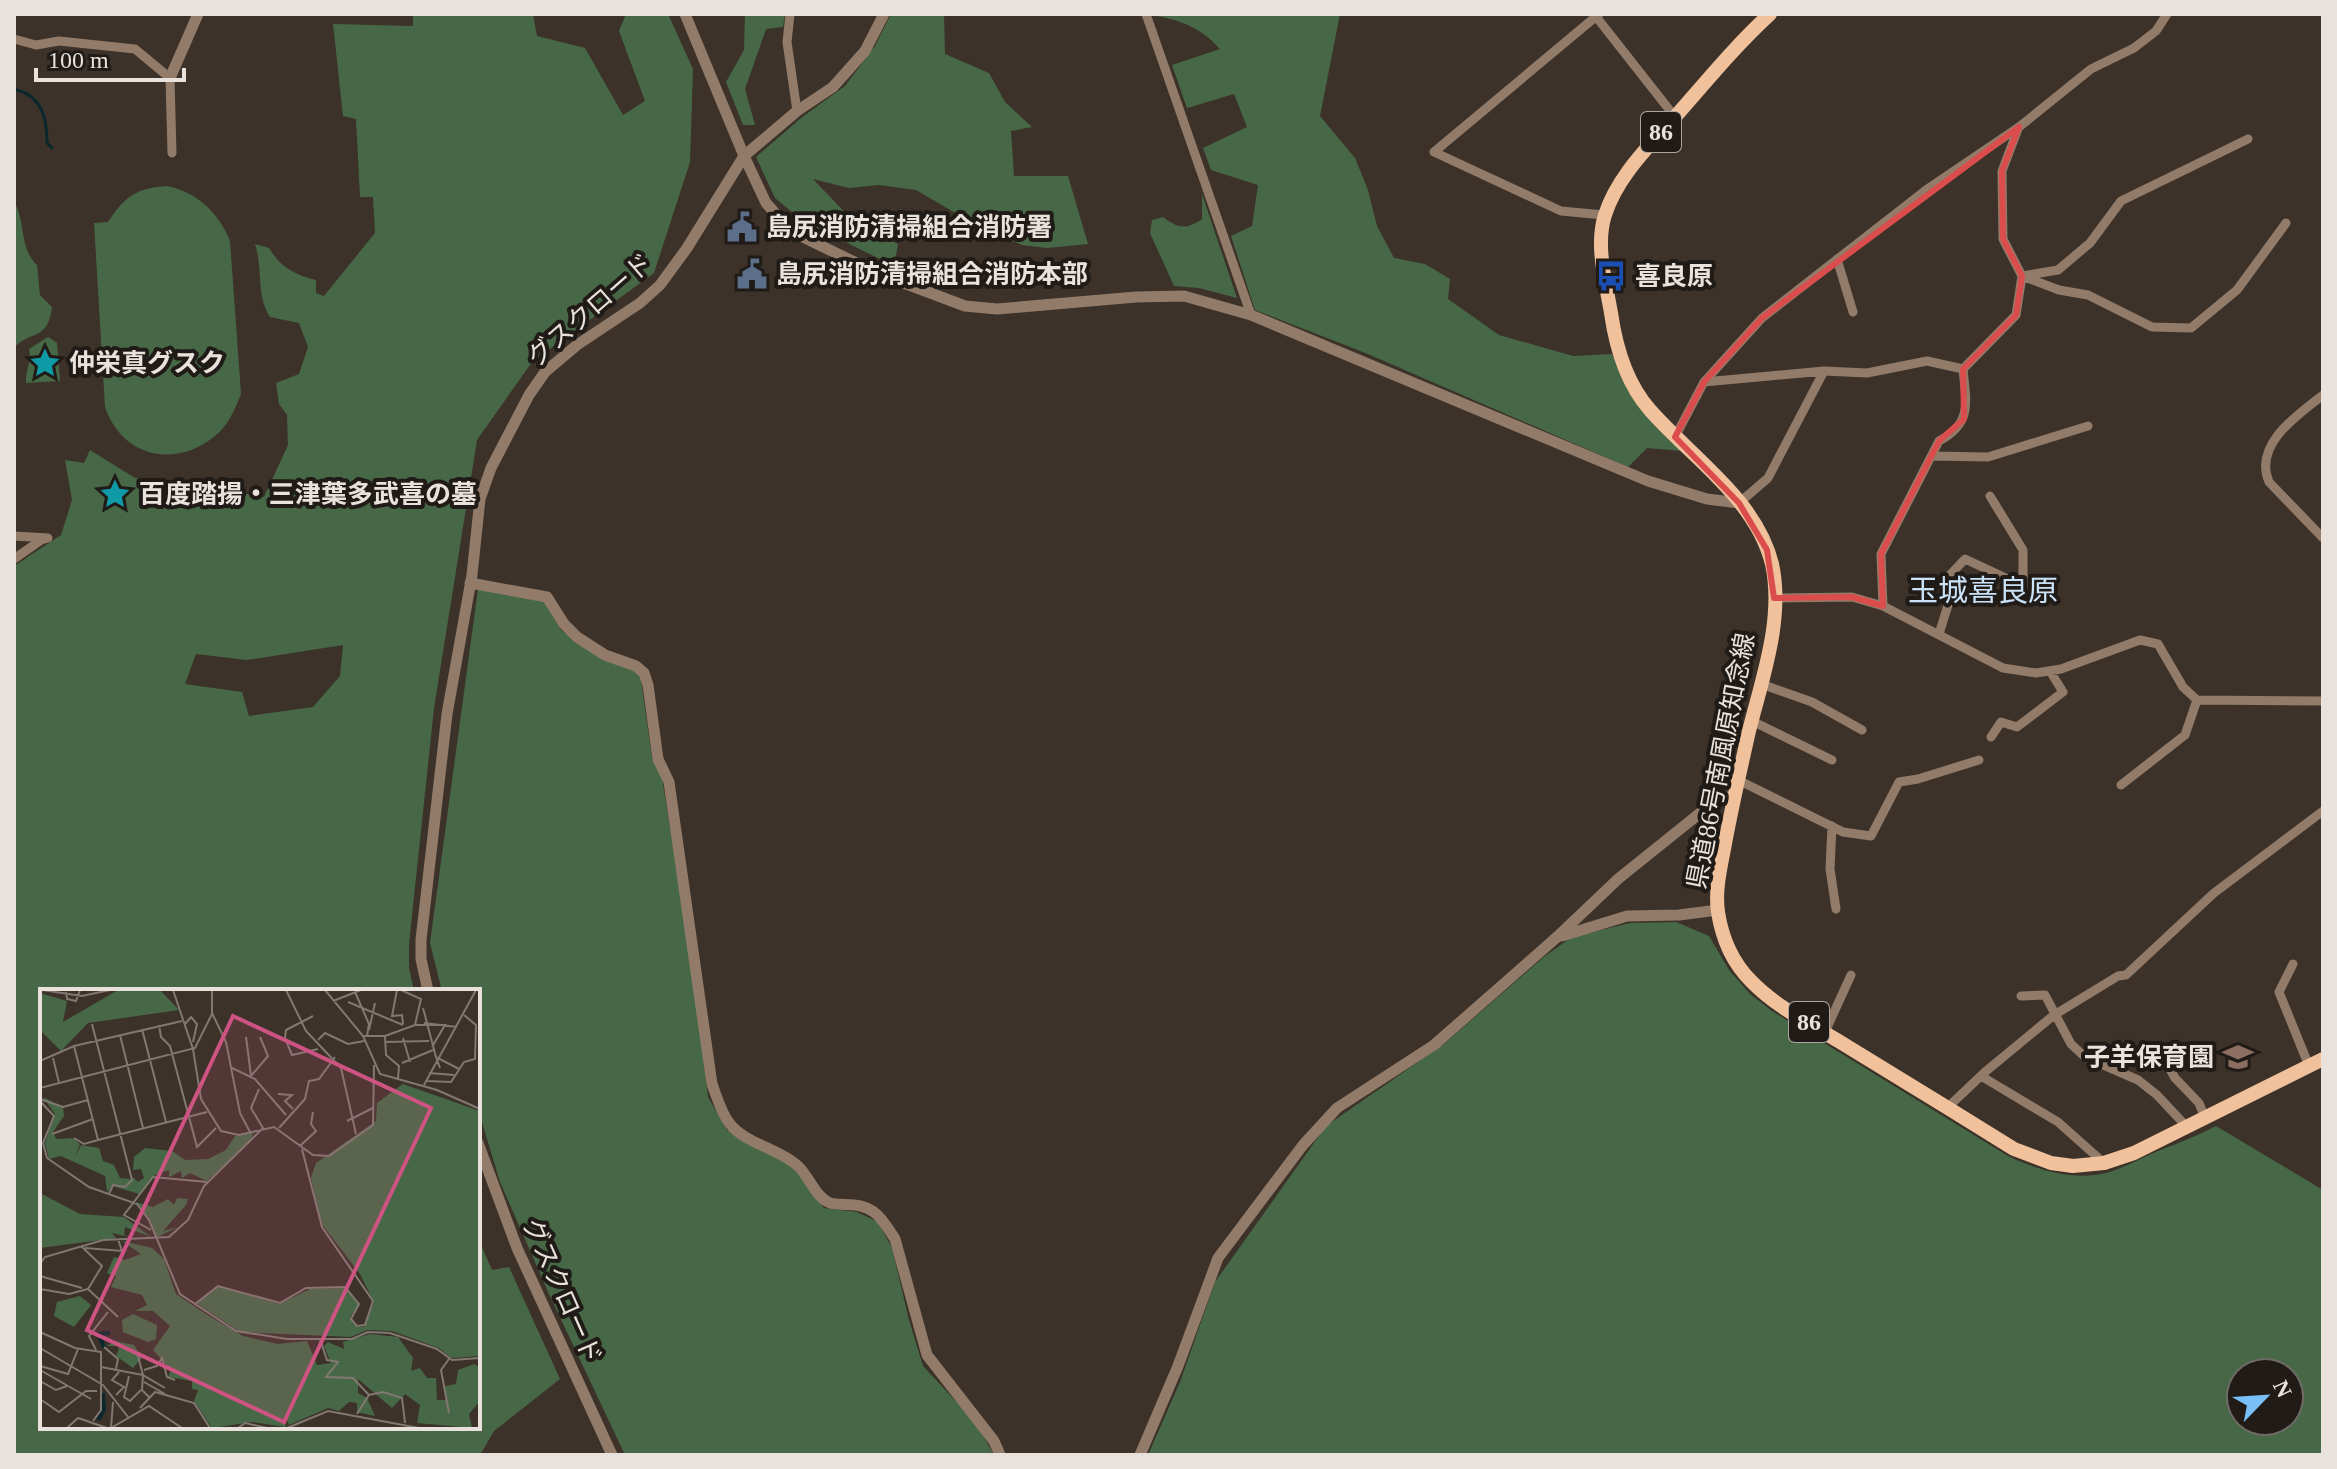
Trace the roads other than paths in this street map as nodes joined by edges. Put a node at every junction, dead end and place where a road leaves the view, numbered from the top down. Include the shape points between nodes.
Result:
1 (198, 14) edge
2 (685, 14) edge
3 (790, 14) edge
4 (884, 14) edge
5 (1146, 14) edge
6 (1770, 14) edge
7 (2167, 14) edge
8 (1596, 15) edge
9 (14, 39) edge
10 (170, 78) junction
11 (797, 111) junction
12 (1675, 117) junction
13 (2019, 127) junction
14 (2248, 139) dead end
15 (172, 153) dead end
16 (744, 156) junction
17 (1604, 215) junction
18 (2286, 223) dead end
19 (1837, 259) junction
20 (2022, 276) junction
21 (1853, 312) dead end
22 (1251, 315) junction
23 (1963, 369) junction
24 (1824, 371) junction
25 (1704, 382) junction
26 (2323, 395) edge
27 (2088, 426) dead end
28 (1675, 437) junction
29 (1932, 456) junction
30 (1990, 496) dead end
31 (1739, 503) junction
32 (14, 536) edge
33 (2323, 538) edge
34 (14, 559) edge
35 (470, 583) junction
36 (1774, 598) junction
37 (1883, 606) junction
38 (1939, 634) junction
39 (2050, 671) junction
40 (1761, 684) junction
41 (2197, 700) junction
42 (2323, 701) edge
43 (1752, 721) junction
44 (1862, 730) dead end
45 (1991, 737) dead end
46 (1832, 760) dead end
47 (1979, 760) dead end
48 (1738, 780) junction
49 (2121, 785) dead end
50 (1733, 797) junction
51 (2323, 811) edge
52 (1832, 826) junction
53 (1836, 909) dead end
54 (1718, 910) junction
55 (1557, 937) junction
56 (2293, 964) dead end
57 (1851, 975) dead end
58 (428, 989) edge
59 (2021, 996) dead end
60 (2054, 1015) junction
61 (1825, 1032) junction
62 (2158, 1048) dead end
63 (2318, 1061) edge
64 (1981, 1076) junction
65 (1947, 1108) junction
66 (2205, 1118) junction
67 (2187, 1127) junction
68 (480, 1148) edge
69 (2104, 1163) junction
70 (611, 1455) edge
71 (1000, 1455) edge
72 (1140, 1455) edge

1 - 10 street
2 - 16 street
3 - 11 street via 787,42
4 - 11 street, グスクロード via 850,69
5 - 22 street
6 - 12 main road, 県道86号南風原知念線 / 86
7 - 13 street via 2134,48 2091,69
8 - 12 street
8 - 17 street via 1434,152 1561,211
9 - 10 street via 36,45 59,41 135,49
10 - 15 street
11 - 16 street, グスクロード
12 - 17 main road, 県道86号南風原知念線 / 86 via 1621,181
13 - 19 street
13 - 20 street via 2002,171 2003,239
14 - 20 street via 2121,201 2090,243 2058,270
16 - 22 street via 766,203 803,237 877,273 965,306 997,309 1184,296
16 - 35 street, グスクロード via 660,285 557,361 529,395 485,483
17 - 28 main road, 県道86号南風原知念線 / 86 via 1602,253 1620,358 1647,407
18 - 20 street via 2237,290 2191,328 2152,327 2088,295
19 - 21 street
19 - 25 street via 1762,318
20 - 23 street via 2016,315
22 - 31 street via 1648,481
23 - 24 street via 1927,361 1867,373
23 - 29 street via 1964,419 1939,441
24 - 25 street
24 - 31 street via 1768,478
25 - 28 street
26 - 33 street via 2268,448 2265,472
27 - 29 street via 1988,457
28 - 31 main road, 県道86号南風原知念線 / 86
29 - 37 street via 1881,554
30 - 38 street via 2023,550 2023,586 1965,559 1949,576 1949,602
31 - 36 main road, 県道86号南風原知念線 / 86 via 1767,550
32 - 34 street via 48,538
35 - 58 street, グスクロード via 447,714 422,916 421,959
35 - 71 street via 547,597 577,637 644,673 658,759 669,782 712,1084 719,1102 729,1123 799,1167 822,1197 873,1209 884,1222 895,1239 927,1355
36 - 37 street via 1852,597
36 - 40 main road, 県道86号南風原知念線 / 86
37 - 38 street
38 - 39 street via 2003,668
39 - 41 street via 2140,640 2158,644 2183,687
39 - 45 street via 2063,692 2017,727 2001,722
40 - 43 main road, 県道86号南風原知念線 / 86
40 - 44 street via 1812,702
41 - 42 street
41 - 49 street via 2185,735
43 - 46 street
43 - 48 main road, 県道86号南風原知念線 / 86
47 - 52 street via 1899,782 1871,836
48 - 50 main road, 県道86号南風原知念線 / 86
48 - 52 street
50 - 54 main road, 県道86号南風原知念線 / 86 via 1717,886
50 - 55 street via 1720,797 1618,879
51 - 60 street via 2214,893 2126,975
52 - 53 street via 1830,869
54 - 55 street via 1627,916
54 - 61 main road, 県道86号南風原知念線 / 86 via 1724,940 1752,982
55 - 72 street via 1434,1045 1337,1108 1303,1145 1218,1258
56 - 63 street via 2279,992
57 - 61 street
59 - 60 street via 2045,995
60 - 64 street
60 - 67 street via 2085,1057 2138,1080
61 - 65 main road, 県道86号南風原知念線 / 86
62 - 66 street
63 - 66 main road, 県道86号南風原知念線 / 86
64 - 65 street
64 - 69 street via 2058,1122
65 - 69 main road, 県道86号南風原知念線 / 86 via 2033,1157 2073,1166
66 - 67 main road, 県道86号南風原知念線 / 86
67 - 69 main road, 県道86号南風原知念線 / 86
68 - 70 street, グスクロード via 517,1248

